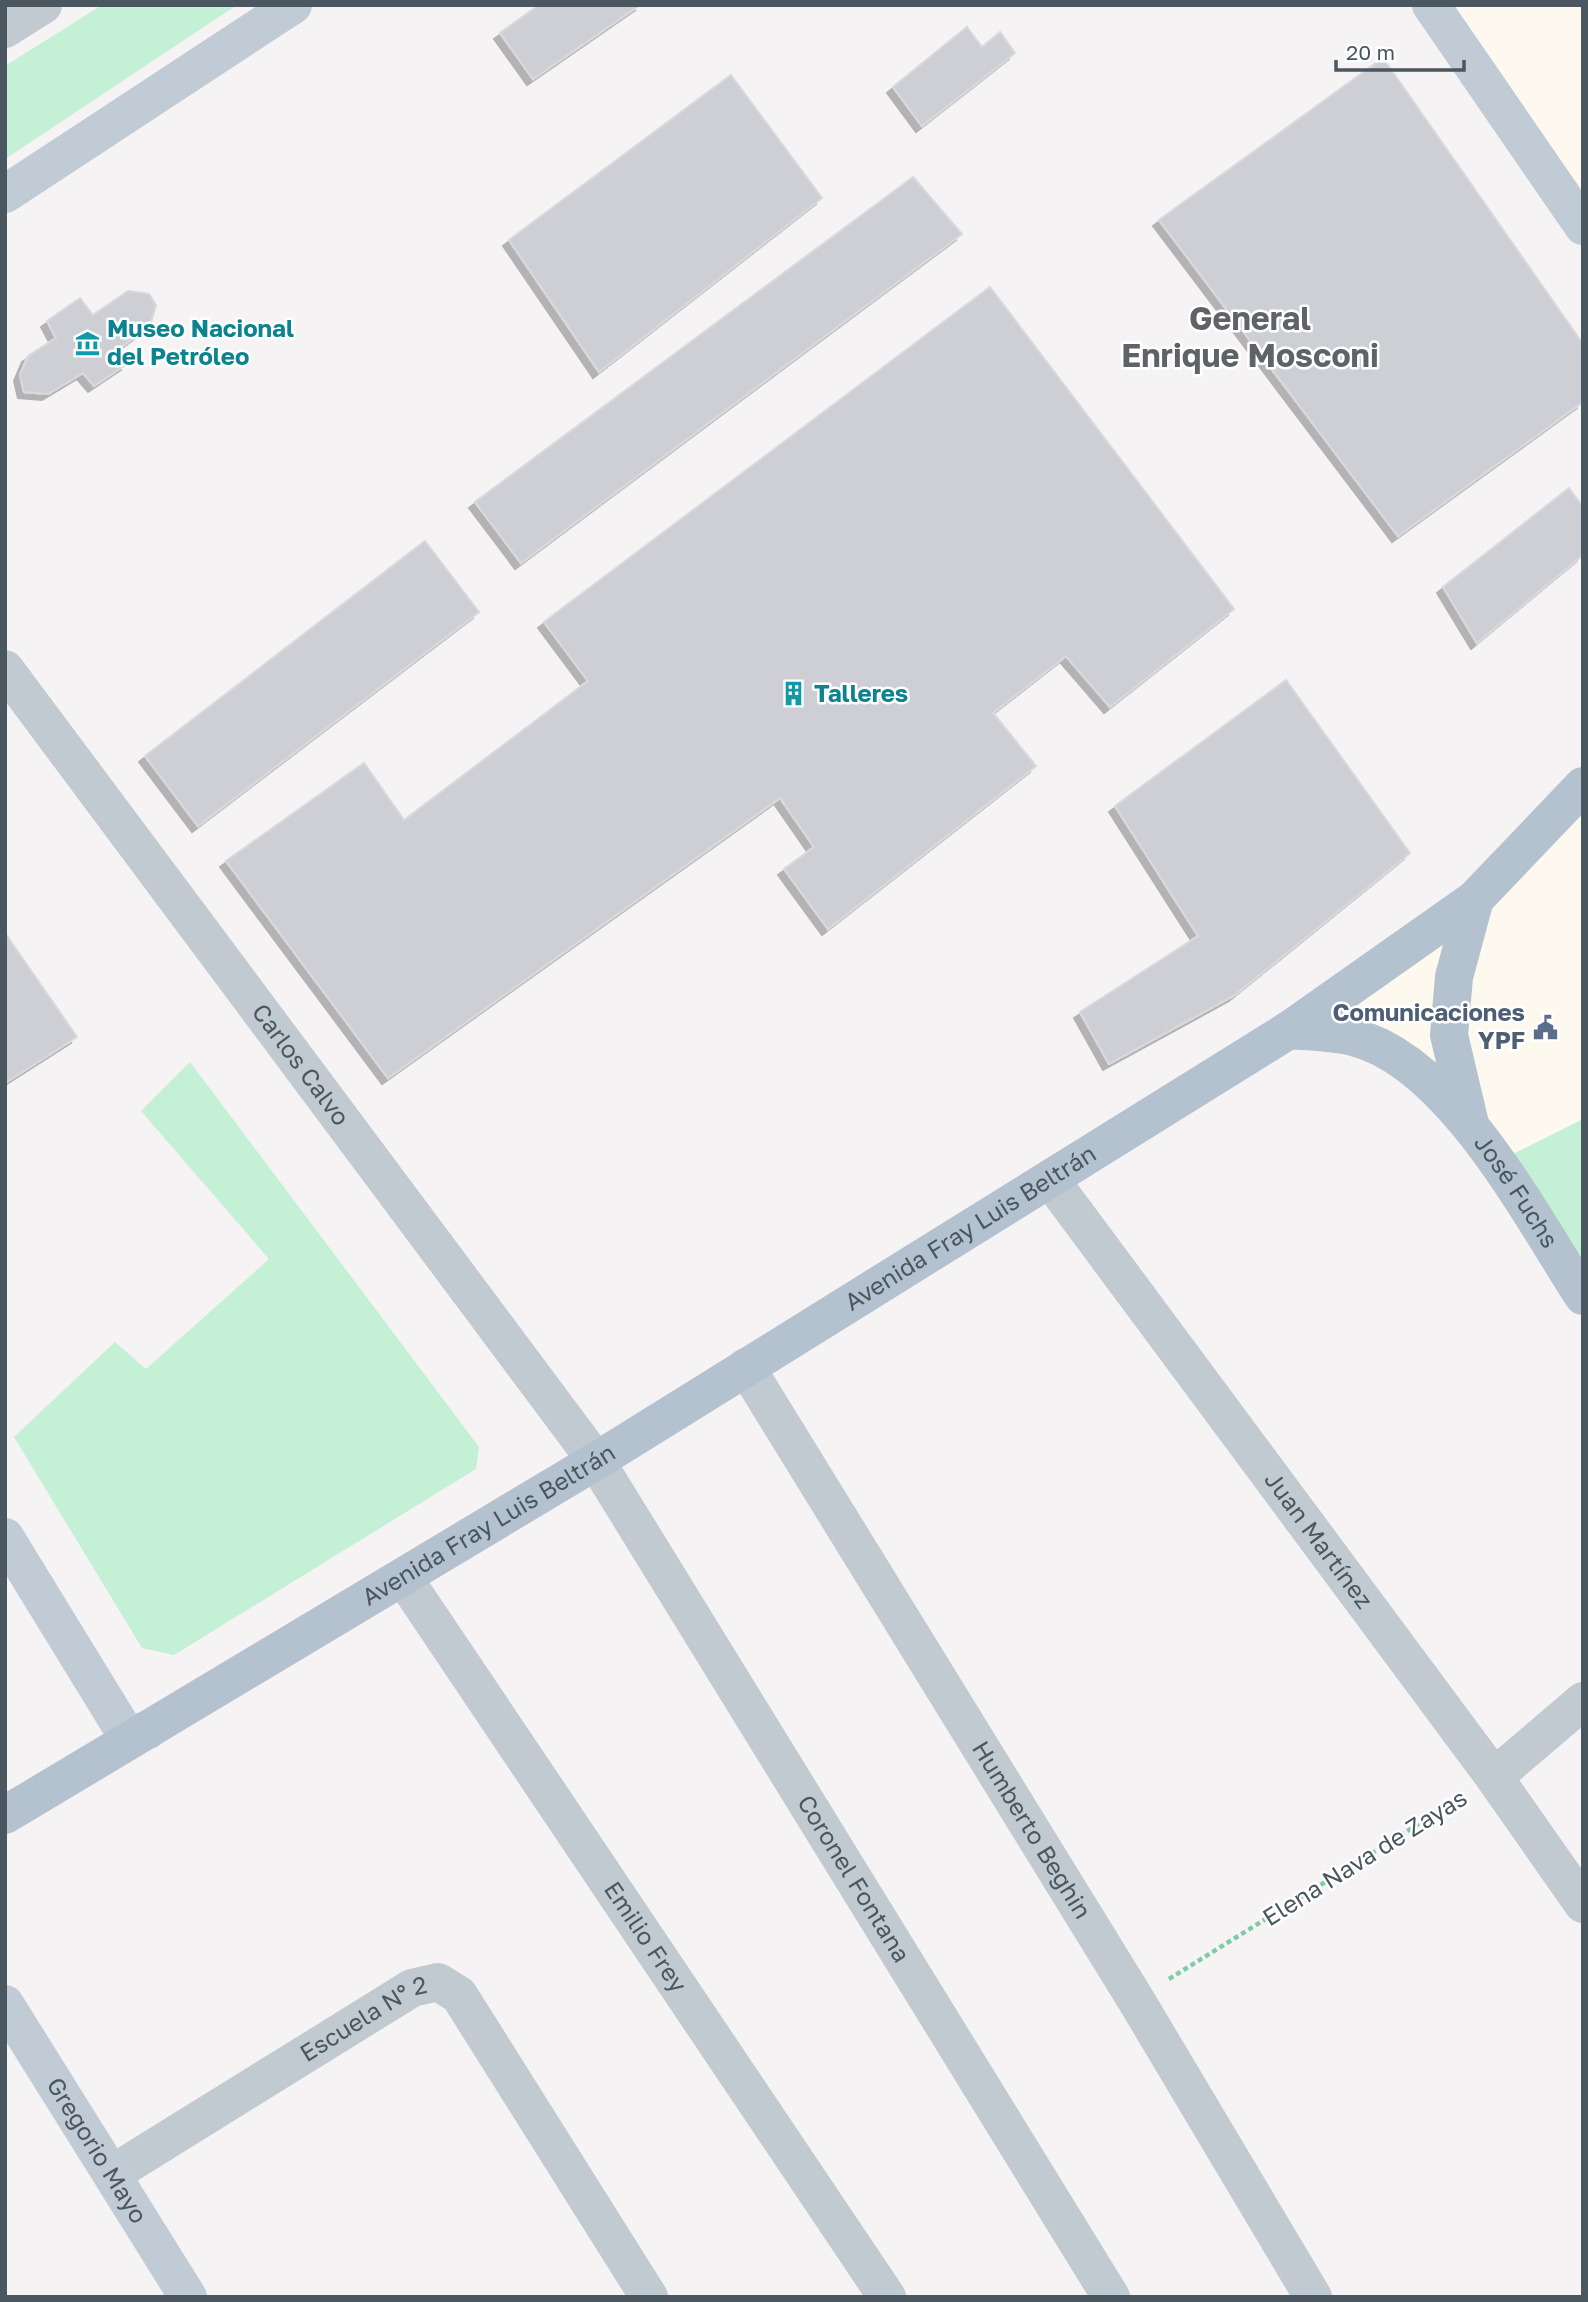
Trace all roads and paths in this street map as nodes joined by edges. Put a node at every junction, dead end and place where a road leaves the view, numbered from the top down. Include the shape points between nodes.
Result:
1 (43, 5) edge
2 (293, 5) edge
3 (1431, 5) edge
4 (5, 29) edge
5 (5, 194) edge
6 (1583, 226) edge
7 (5, 669) edge
8 (1576, 805) edge
9 (1475, 899) junction
10 (1289, 1030) junction
11 (1471, 1124) junction
12 (1050, 1179) junction
13 (1583, 1296) edge
14 (746, 1367) junction
15 (596, 1461) junction
16 (5, 1537) edge
17 (403, 1577) junction
18 (1583, 1701) edge
19 (133, 1726) junction
20 (1494, 1777) junction
21 (5, 1795) edge
22 (5, 1815) edge
23 (1583, 1904) edge
24 (1136, 2000) junction
25 (5, 2004) edge
26 (112, 2174) junction
27 (188, 2297) edge
28 (649, 2297) edge
29 (887, 2297) edge
30 (1111, 2297) edge
31 (1313, 2297) edge

1 - 4 street
2 - 5 street
3 - 6 street
7 - 15 street, Carlos Calvo
8 - 9 main road, Avenida Fray Luis Beltrán
9 - 10 main road, Avenida Fray Luis Beltrán
9 - 11 main road, José Fuchs via 1454,977 1449,1035
10 - 11 main road, José Fuchs via 1354,1037 1405,1061
10 - 12 main road, Avenida Fray Luis Beltrán
11 - 13 main road, José Fuchs
12 - 14 main road, Avenida Fray Luis Beltrán
12 - 20 street, Juan Martínez
14 - 15 main road, Avenida Fray Luis Beltrán
14 - 24 street, Humberto Beghin
15 - 17 main road, Avenida Fray Luis Beltrán
15 - 30 street, Coronel Fontana
16 - 19 street
17 - 19 main road, Avenida Fray Luis Beltrán via 326,1624
17 - 29 street, Emilio Frey
18 - 20 street, Elena Nava de Zayas
19 - 21 main road, Avenida Fray Luis Beltrán
19 - 22 main road, Avenida Fray Luis Beltrán
20 - 23 street, Juan Martínez
20 - 24 path, Elena Nava de Zayas
24 - 31 street, Humberto Beghin
25 - 26 street, Gregorio Mayo
26 - 27 street, Gregorio Mayo
26 - 28 street, Escuela N° 2 via 412,1988 438,1982 459,1995

